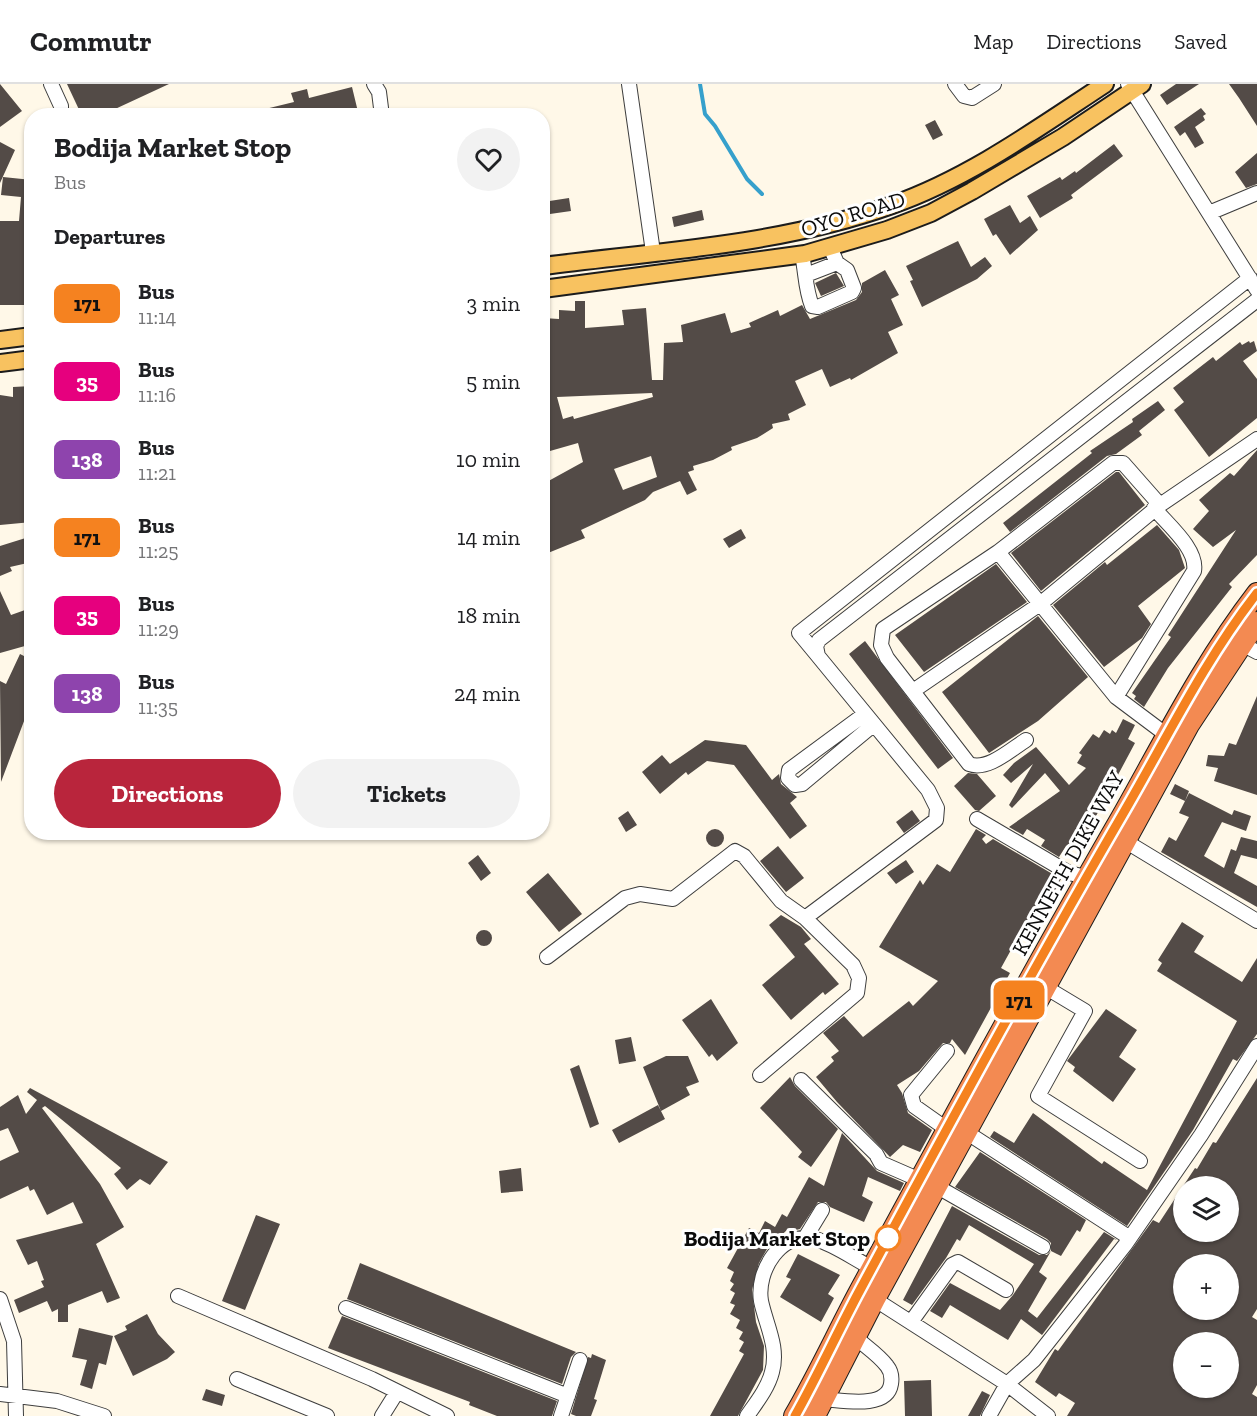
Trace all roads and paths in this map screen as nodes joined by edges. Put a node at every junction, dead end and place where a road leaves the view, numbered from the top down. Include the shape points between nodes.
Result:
1 (51, 84) edge
2 (629, 84) edge
3 (955, 84) edge
4 (994, 84) edge
5 (1105, 84) edge
6 (1134, 86) edge
7 (378, 87) edge
8 (61, 108) edge
9 (381, 108) edge
10 (1256, 195) edge
11 (1209, 213) junction
12 (830, 247) junction
13 (653, 252) junction
14 (802, 255) junction
15 (837, 263) junction
16 (550, 265) edge
17 (806, 275) junction
18 (1253, 284) edge
19 (550, 288) edge
20 (1257, 300) edge
21 (24, 337) edge
22 (0, 340) edge
23 (1168, 341) junction
24 (1182, 358) junction
25 (24, 360) edge
26 (0, 363) edge
27 (1257, 439) edge
28 (1157, 506) junction
29 (998, 552) junction
30 (1257, 593) edge
31 (1040, 604) junction
32 (1257, 622) edge
33 (1249, 648) edge
34 (818, 656) junction
35 (913, 691) junction
36 (1116, 697) junction
37 (869, 720) junction
38 (1168, 736) junction
39 (1026, 740) dead end
40 (977, 819) dead end
41 (1125, 842) junction
42 (1086, 877) junction
43 (805, 918) junction
44 (1257, 921) edge
45 (547, 957) dead end
46 (1045, 987) junction
47 (1257, 1046) edge
48 (947, 1051) dead end
49 (760, 1076) dead end
50 (801, 1080) dead end
51 (957, 1131) junction
52 (1140, 1161) dead end
53 (928, 1183) junction
54 (822, 1210) dead end
55 (805, 1238) junction
56 (1130, 1238) junction
57 (1043, 1247) dead end
58 (872, 1268) junction
59 (1006, 1290) dead end
60 (867, 1295) junction
61 (178, 1296) dead end
62 (0, 1299) edge
63 (346, 1308) dead end
64 (910, 1322) junction
65 (855, 1337) junction
66 (580, 1360) dead end
67 (237, 1379) dead end
68 (1007, 1384) junction
69 (397, 1392) junction
70 (0, 1394) edge
71 (15, 1396) junction
72 (568, 1396) junction
73 (817, 1412) edge
74 (16, 1416) edge
75 (104, 1416) edge
76 (327, 1416) edge
77 (382, 1416) edge
78 (447, 1416) edge
79 (561, 1416) edge
80 (747, 1416) edge
81 (795, 1416) edge
82 (989, 1416) edge
83 (1048, 1416) edge

1 - 8 street
2 - 13 street
3 - 4 street via 964,96 972,98
5 - 13 main road, OYO ROAD via 967,171 893,205 801,233
6 - 11 street
6 - 12 main road, OYO ROAD via 1063,137 931,213
7 - 9 street
10 - 11 street
11 - 18 street
12 - 14 main road, OYO ROAD
12 - 15 street
13 - 16 main road, OYO ROAD
14 - 17 street
14 - 19 main road, OYO ROAD
15 - 17 street
15 - 17 street via 847,270 854,288 818,307 813,306 805,288
18 - 23 street
20 - 24 street
21 - 22 main road
23 - 24 street
23 - 34 street via 799,633
24 - 34 street via 819,640
25 - 26 main road
27 - 28 street
28 - 29 street via 1123,463 1113,463
28 - 31 street
28 - 36 street via 1190,551 1194,571
29 - 31 street
29 - 35 street via 884,629 880,645
30 - 38 highway, KENNETH DIKE WAY via 1207,664
31 - 35 street
31 - 36 street
32 - 33 highway, KENNETH DIKE WAY
33 - 41 highway, KENNETH DIKE WAY via 1189,725
34 - 37 street
35 - 39 street via 969,764 986,765
36 - 38 street
37 - 37 street via 802,784 795,785 788,778 789,770
37 - 43 street via 928,790 937,808 936,820
38 - 42 highway, KENNETH DIKE WAY
40 - 42 street via 1069,873
41 - 44 street
41 - 46 highway, KENNETH DIKE WAY
42 - 51 highway, KENNETH DIKE WAY
43 - 45 street via 781,901 744,856 735,851 673,899 640,894 625,898
43 - 49 street via 853,965 859,978 857,993
46 - 51 highway, KENNETH DIKE WAY
46 - 52 street via 1085,1011 1038,1096
47 - 56 street
48 - 51 street via 911,1100 914,1106
50 - 53 street via 881,1163
51 - 53 highway, KENNETH DIKE WAY
51 - 56 street
53 - 57 street
53 - 58 highway, KENNETH DIKE WAY
53 - 60 highway, KENNETH DIKE WAY
54 - 55 street
55 - 58 street via 815,1239
55 - 80 street via 785,1244 770,1257 761,1280 761,1299 774,1344 773,1363 766,1386
56 - 68 street via 1034,1360
58 - 60 highway, KENNETH DIKE WAY
59 - 64 street via 958,1262 952,1264
60 - 64 street
60 - 65 highway, KENNETH DIKE WAY
60 - 81 highway, KENNETH DIKE WAY
61 - 69 street
62 - 71 street via 14,1341
63 - 72 street
64 - 68 street
65 - 73 highway, KENNETH DIKE WAY
65 - 73 street via 888,1368 890,1389 873,1401
66 - 72 street
67 - 76 street
68 - 82 street
68 - 83 street
69 - 77 street
69 - 78 street
70 - 71 street
71 - 74 street
71 - 75 street via 57,1401
72 - 79 street

